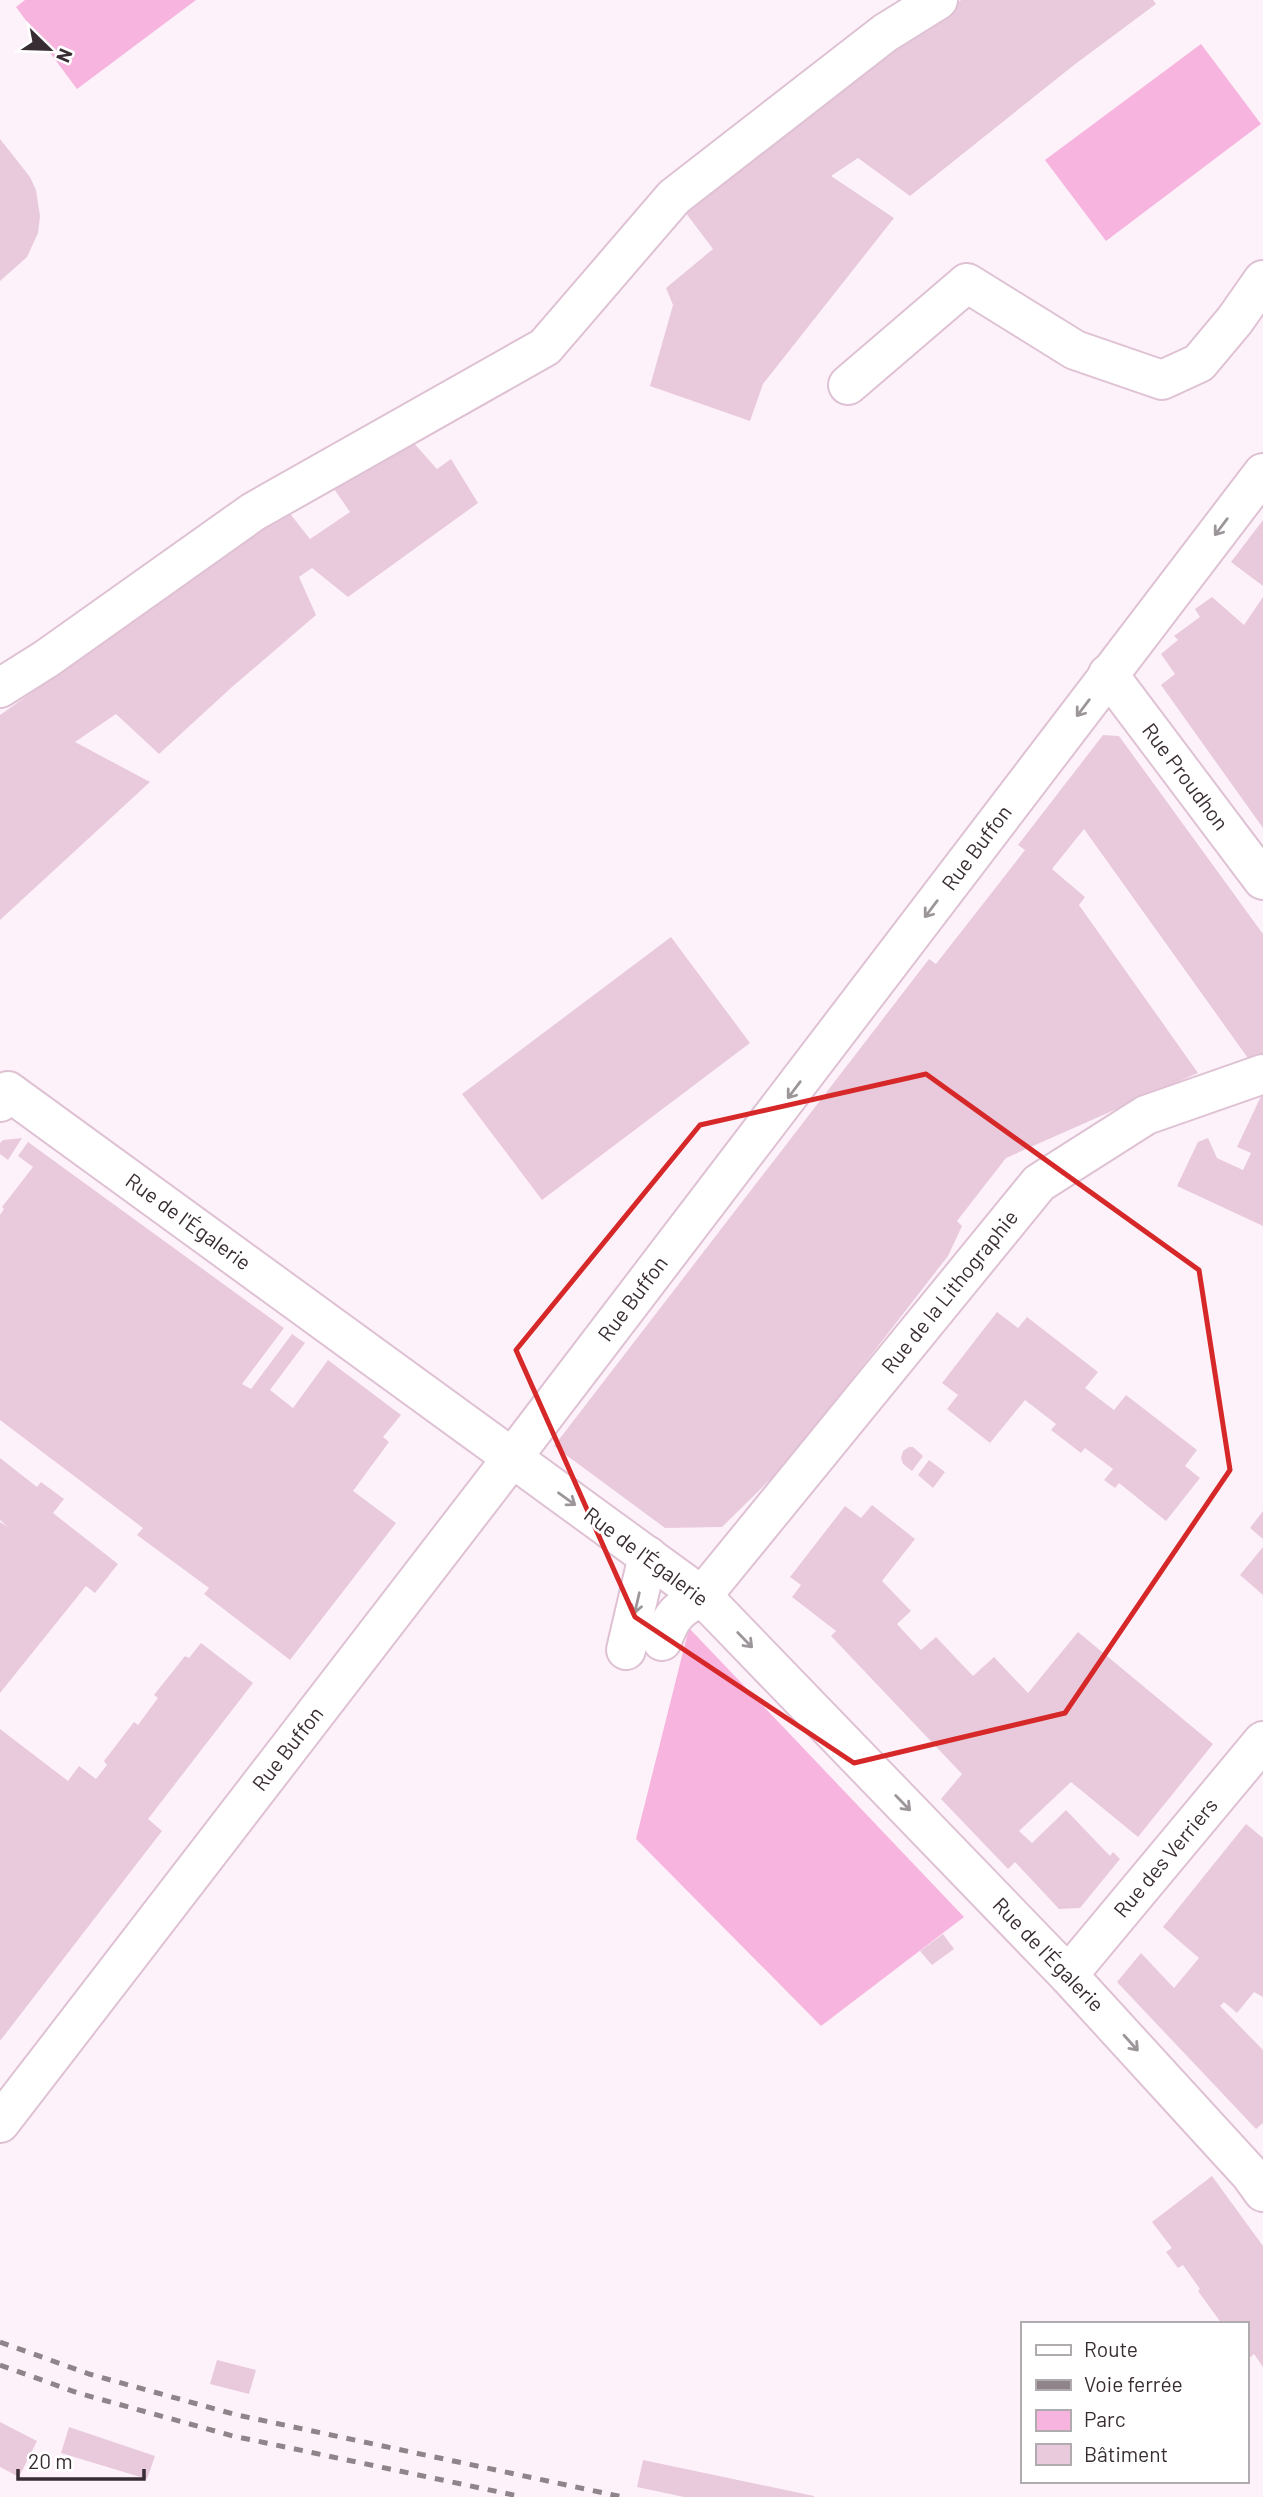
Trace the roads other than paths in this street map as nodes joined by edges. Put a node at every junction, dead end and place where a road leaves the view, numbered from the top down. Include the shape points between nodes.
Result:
1 (938, 0) edge
2 (1263, 280) edge
3 (848, 384) dead end
4 (1263, 473) edge
5 (1108, 674) junction
6 (0, 688) edge
7 (1263, 880) edge
8 (1263, 1074) edge
9 (0, 1102) edge
10 (512, 1458) junction
11 (648, 1556) junction
12 (702, 1596) junction
13 (1263, 1741) edge
14 (1068, 1975) junction
15 (0, 2123) edge
16 (1263, 2192) edge

1 - 6 street via 885,33 674,197 545,347 253,512
2 - 3 street via 1199,363 1162,380 1075,350 968,283
4 -> 5 street, Rue Buffon
5 - 7 street, Rue Proudhon
5 -> 10 street, Rue Buffon
8 - 12 street, Rue de la Lithographie via 1146,1115 1038,1183
9 - 10 street, Rue de l'Égalerie via 8,1091
10 -> 11 street, Rue de l'Égalerie
10 - 15 street, Rue Buffon
11 - 12 street, Rue de l'Égalerie
11 -> 12 street, Rue de la Lithographie via 644,1646 684,1606
12 -> 14 street, Rue de l'Égalerie
13 - 14 street, Rue des Verriers
14 -> 16 street, Rue de l'Égalerie

